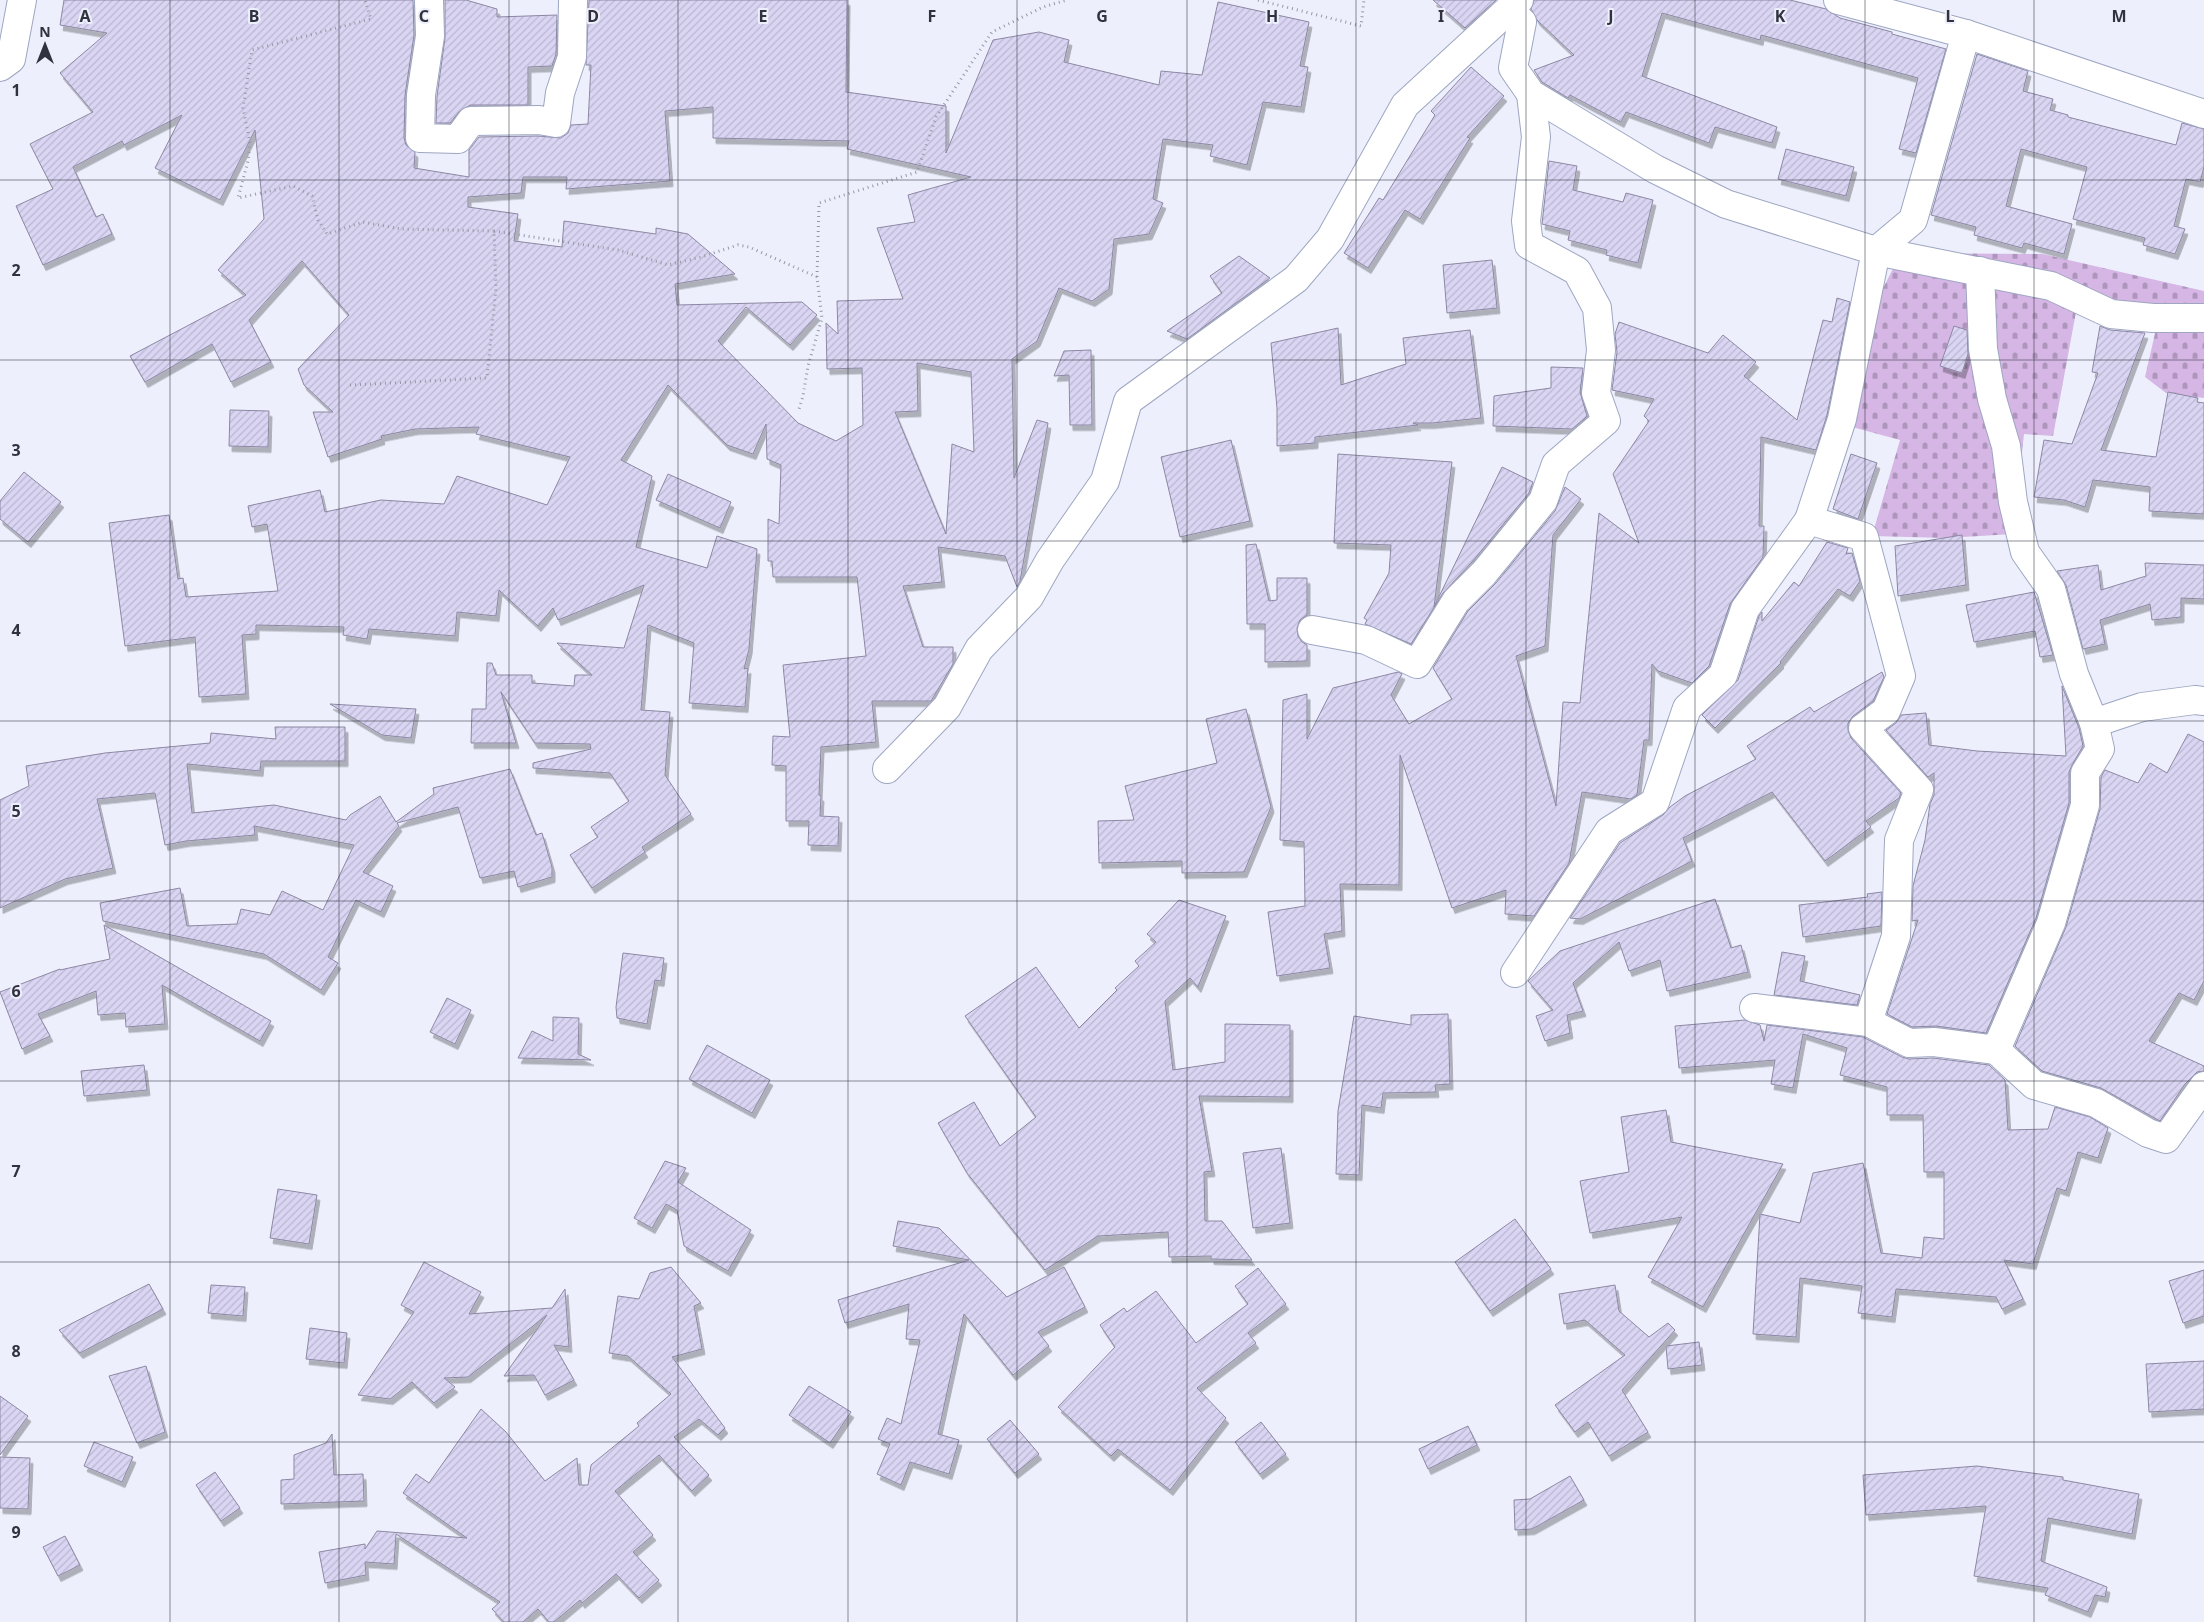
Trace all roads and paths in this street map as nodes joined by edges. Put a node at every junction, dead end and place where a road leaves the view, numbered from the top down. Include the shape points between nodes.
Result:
1 (22, 0) edge
2 (365, 0) edge
3 (429, 0) edge
4 (573, 0) edge
5 (1067, 0) edge
6 (1258, 0) edge
7 (1364, 0) edge
8 (1838, 0) edge
9 (1514, 5) edge
10 (1966, 34) junction
11 (0, 67) edge
12 (1531, 94) junction
13 (2204, 114) edge
14 (494, 231) junction
15 (1876, 251) junction
16 (1980, 271) junction
17 (816, 277) junction
18 (2204, 318) edge
19 (350, 385) dead end
20 (799, 409) dead end
21 (1809, 520) junction
22 (1312, 630) dead end
23 (2204, 701) edge
24 (2094, 724) junction
25 (887, 769) dead end
26 (1515, 973) dead end
27 (1754, 1008) dead end
28 (1868, 1022) junction
29 (1996, 1050) junction
30 (2204, 1086) edge

1 - 11 street via 11,59
2 - 14 path via 371,19 252,50 243,108 250,143 238,198 293,186 312,196 318,220 327,234 363,222 401,229
3 - 4 street via 430,36 421,95 420,138 458,140 471,121 539,120 556,123 560,93 572,57
5 - 17 path via 1043,7 992,32 936,117 917,172 819,203
6 - 7 path via 1361,26
8 - 10 street
9 - 12 street via 1522,22 1513,68
9 - 25 street via 1405,105 1330,239 1296,279 1128,401 1105,481 1050,560 1029,597 979,649 947,707
10 - 13 street
10 - 15 street via 1913,220
12 - 15 street via 1655,169 1726,204
12 - 22 street via 1536,137 1526,221 1529,245 1577,271 1597,308 1601,350 1596,394 1606,421 1556,464 1543,501 1484,573 1456,601 1417,664 1366,640
14 - 17 path via 618,250 668,265 738,245
14 - 19 path via 496,288 487,378
15 - 16 street
15 - 21 street via 1842,419
16 - 18 street via 2051,286 2112,314
16 - 24 street via 1983,349 1992,399 2006,446 2013,502 2025,552 2051,589 2074,674
17 - 20 path via 822,318
21 - 26 street via 1745,609 1723,675 1687,708 1655,802 1609,831
21 - 28 street via 1864,537 1901,676 1886,710 1863,728 1919,790 1899,840 1896,936
23 - 24 street via 2142,707
24 - 29 street via 2100,749 2085,773 2085,805 2051,923
27 - 28 street
28 - 29 street via 1909,1043 1934,1042
29 - 30 street via 2034,1085 2096,1103 2148,1133 2166,1139

